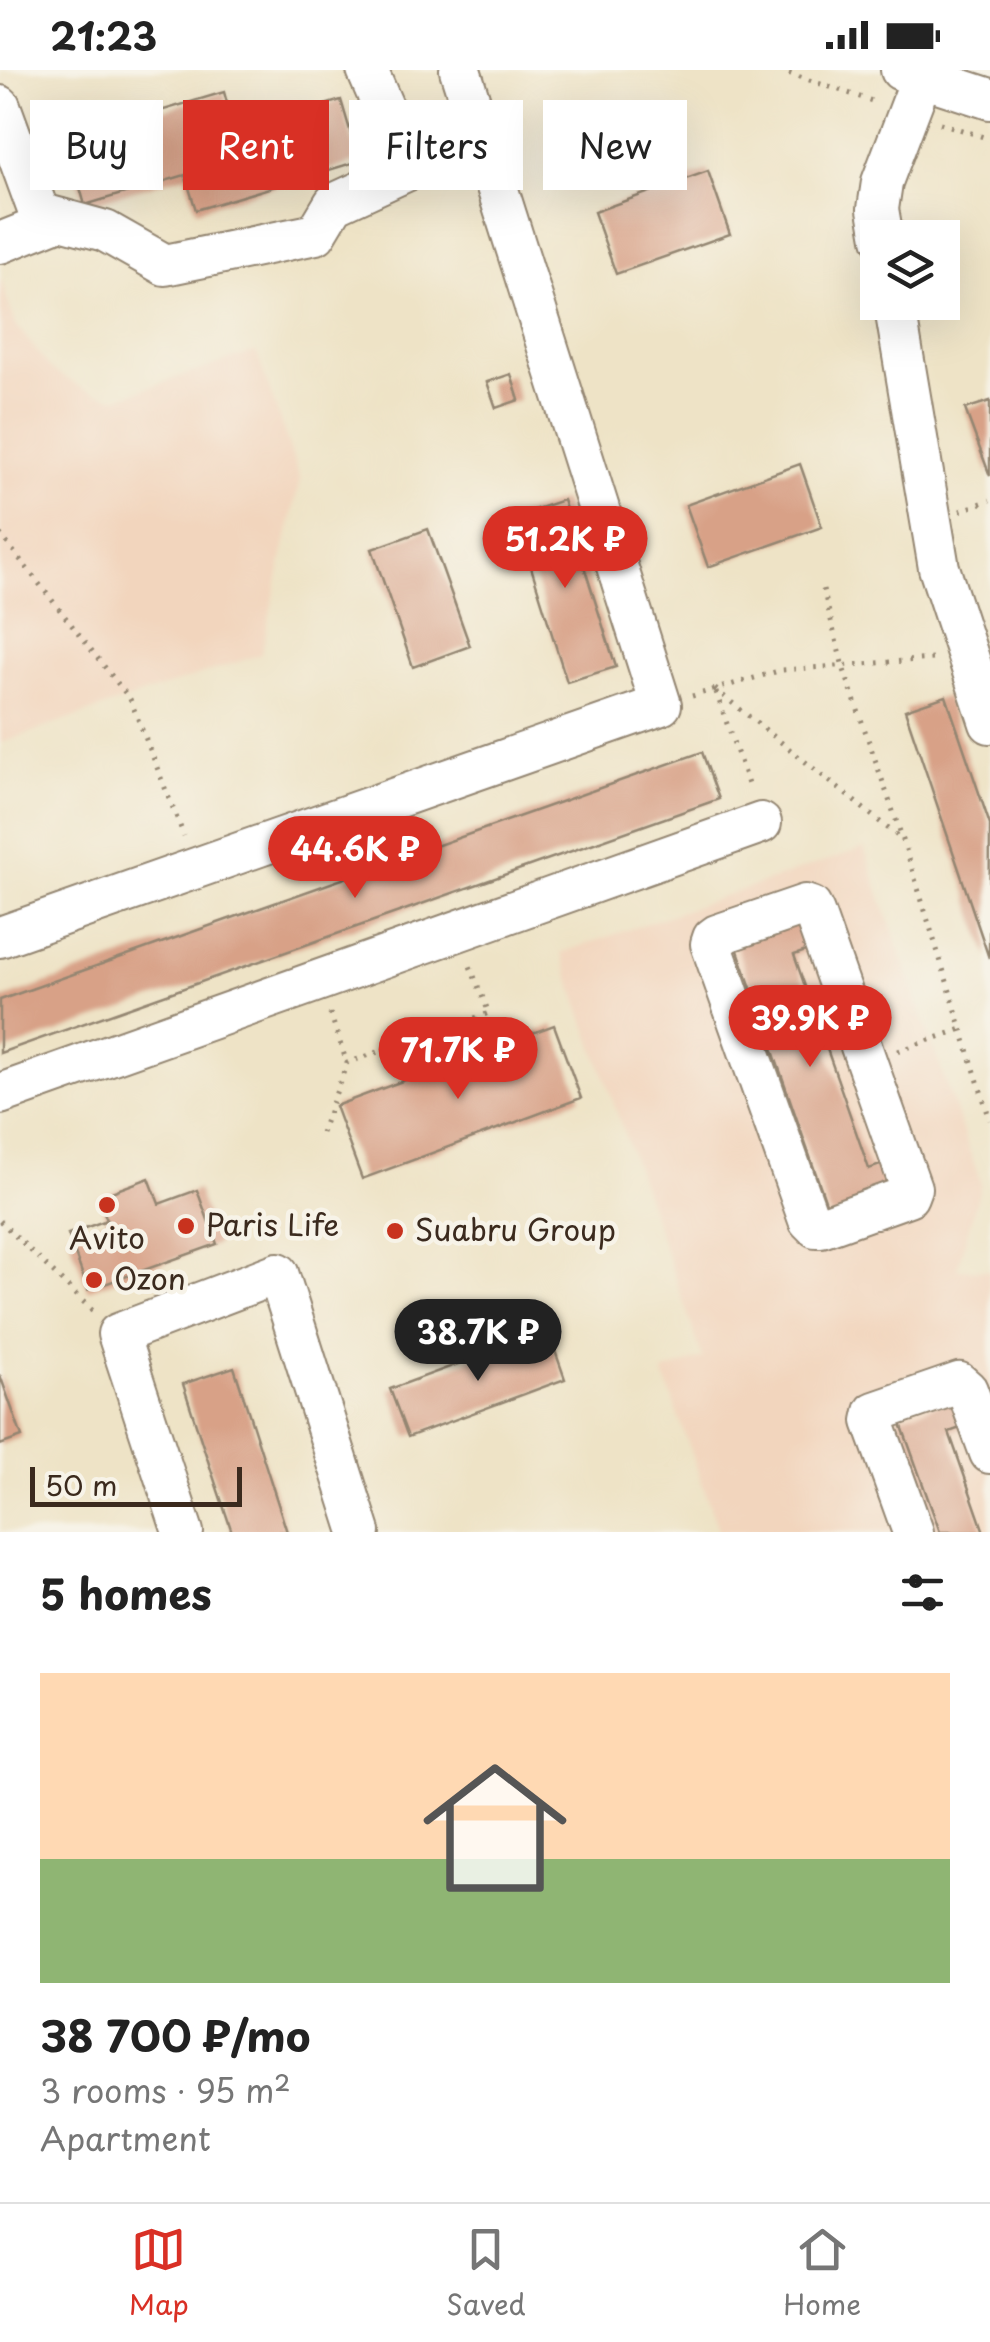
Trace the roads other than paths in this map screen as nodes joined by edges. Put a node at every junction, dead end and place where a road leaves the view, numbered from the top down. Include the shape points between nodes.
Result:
1 (367, 70) edge
2 (460, 70) edge
3 (912, 74) edge
4 (990, 99) edge
5 (380, 100) edge
6 (469, 100) edge
7 (0, 106) edge
8 (365, 190) edge
9 (498, 190) edge
10 (60, 219) junction
11 (880, 220) edge
12 (0, 243) edge
13 (897, 320) edge
14 (990, 722) edge
15 (761, 823) road end
16 (811, 908) joint
17 (0, 937) edge
18 (0, 1094) edge
19 (990, 1453) edge
20 (183, 1532) edge
21 (360, 1532) edge
22 (913, 1532) edge

1 - 5 street
2 - 6 street
3 - 4 street
3 - 11 street via 882,182
7 - 10 street via 39,213
8 - 10 street via 334,204 316,234 165,265 105,232
9 - 17 street via 661,706
10 - 12 street
13 - 14 street via 939,568
15 - 18 street
16 - 16 street via 800,906 717,936 711,944 808,1220 816,1227 908,1196 911,1188
19 - 22 street via 959,1383 876,1412 873,1421
20 - 21 street via 118,1334 278,1273

